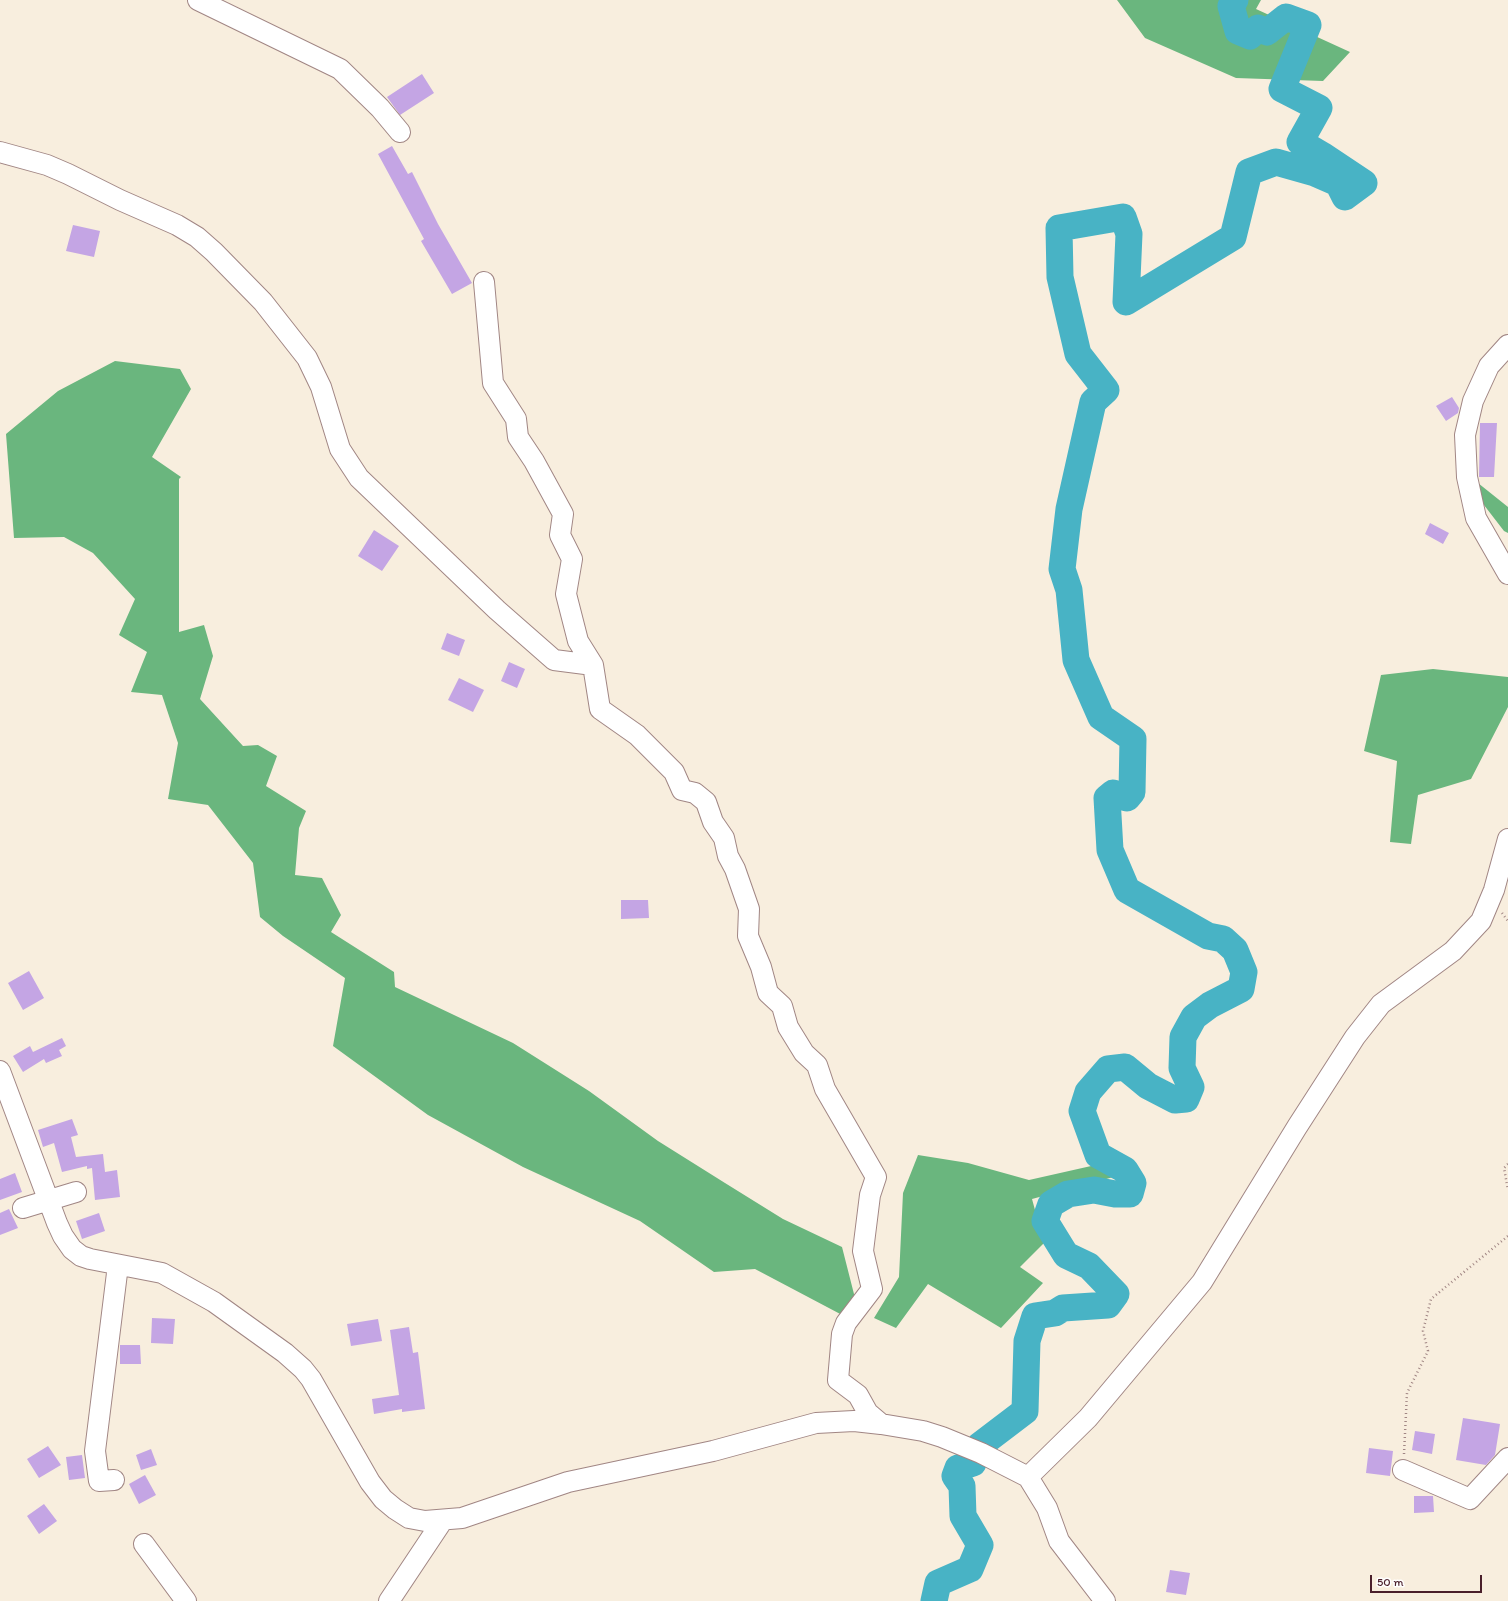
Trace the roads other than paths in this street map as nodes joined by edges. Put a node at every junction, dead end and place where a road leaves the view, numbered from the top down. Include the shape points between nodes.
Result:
1 (198, 0) edge
2 (400, 132) dead end
3 (0, 152) edge
4 (484, 282) dead end
5 (1507, 348) edge
6 (1508, 574) edge
7 (593, 665) junction
8 (1508, 839) edge
9 (0, 1071) edge
10 (76, 1192) dead end
11 (49, 1200) junction
12 (23, 1208) dead end
13 (118, 1265) junction
14 (881, 1424) junction
15 (1508, 1458) edge
16 (1403, 1470) road end
17 (1028, 1477) junction
18 (114, 1480) dead end
19 (443, 1520) junction
20 (144, 1544) dead end
21 (186, 1601) edge
22 (389, 1601) edge
23 (1105, 1601) edge

1 - 2 street via 340,69 380,108
3 - 7 street via 47,165 68,174 197,237 263,302 307,358 321,387 340,450 359,478 497,610 554,660
4 - 7 street via 493,383 516,419 518,437 563,514 560,535 572,559 566,594 578,641
5 - 6 street via 1489,366 1473,401 1465,435 1467,477 1476,518
7 - 14 street via 600,709 637,735 674,772 682,790 695,794 706,802 713,822 724,838 728,856 749,909 748,936 761,967 768,994 782,1006 788,1027 804,1053 817,1066 825,1088 876,1177 870,1195 863,1251 872,1289 846,1323 842,1334 838,1380 858,1395 868,1413
8 - 17 street via 1494,890 1481,921 1453,951 1382,1004 1355,1037 1202,1282 1088,1418
9 - 11 street
10 - 11 street
11 - 12 street
11 - 13 street via 63,1236 72,1249 81,1256
13 - 18 street via 95,1451 99,1481
13 - 19 street via 162,1273 180,1282 214,1302 285,1353 311,1379 358,1462 383,1498 395,1510 409,1518 425,1521
14 - 17 street via 923,1431 975,1451
14 - 19 street via 854,1421 816,1423 720,1449 568,1482 462,1518
15 - 16 street via 1470,1499
17 - 23 street via 1047,1508 1059,1541
19 - 22 street
20 - 21 street

